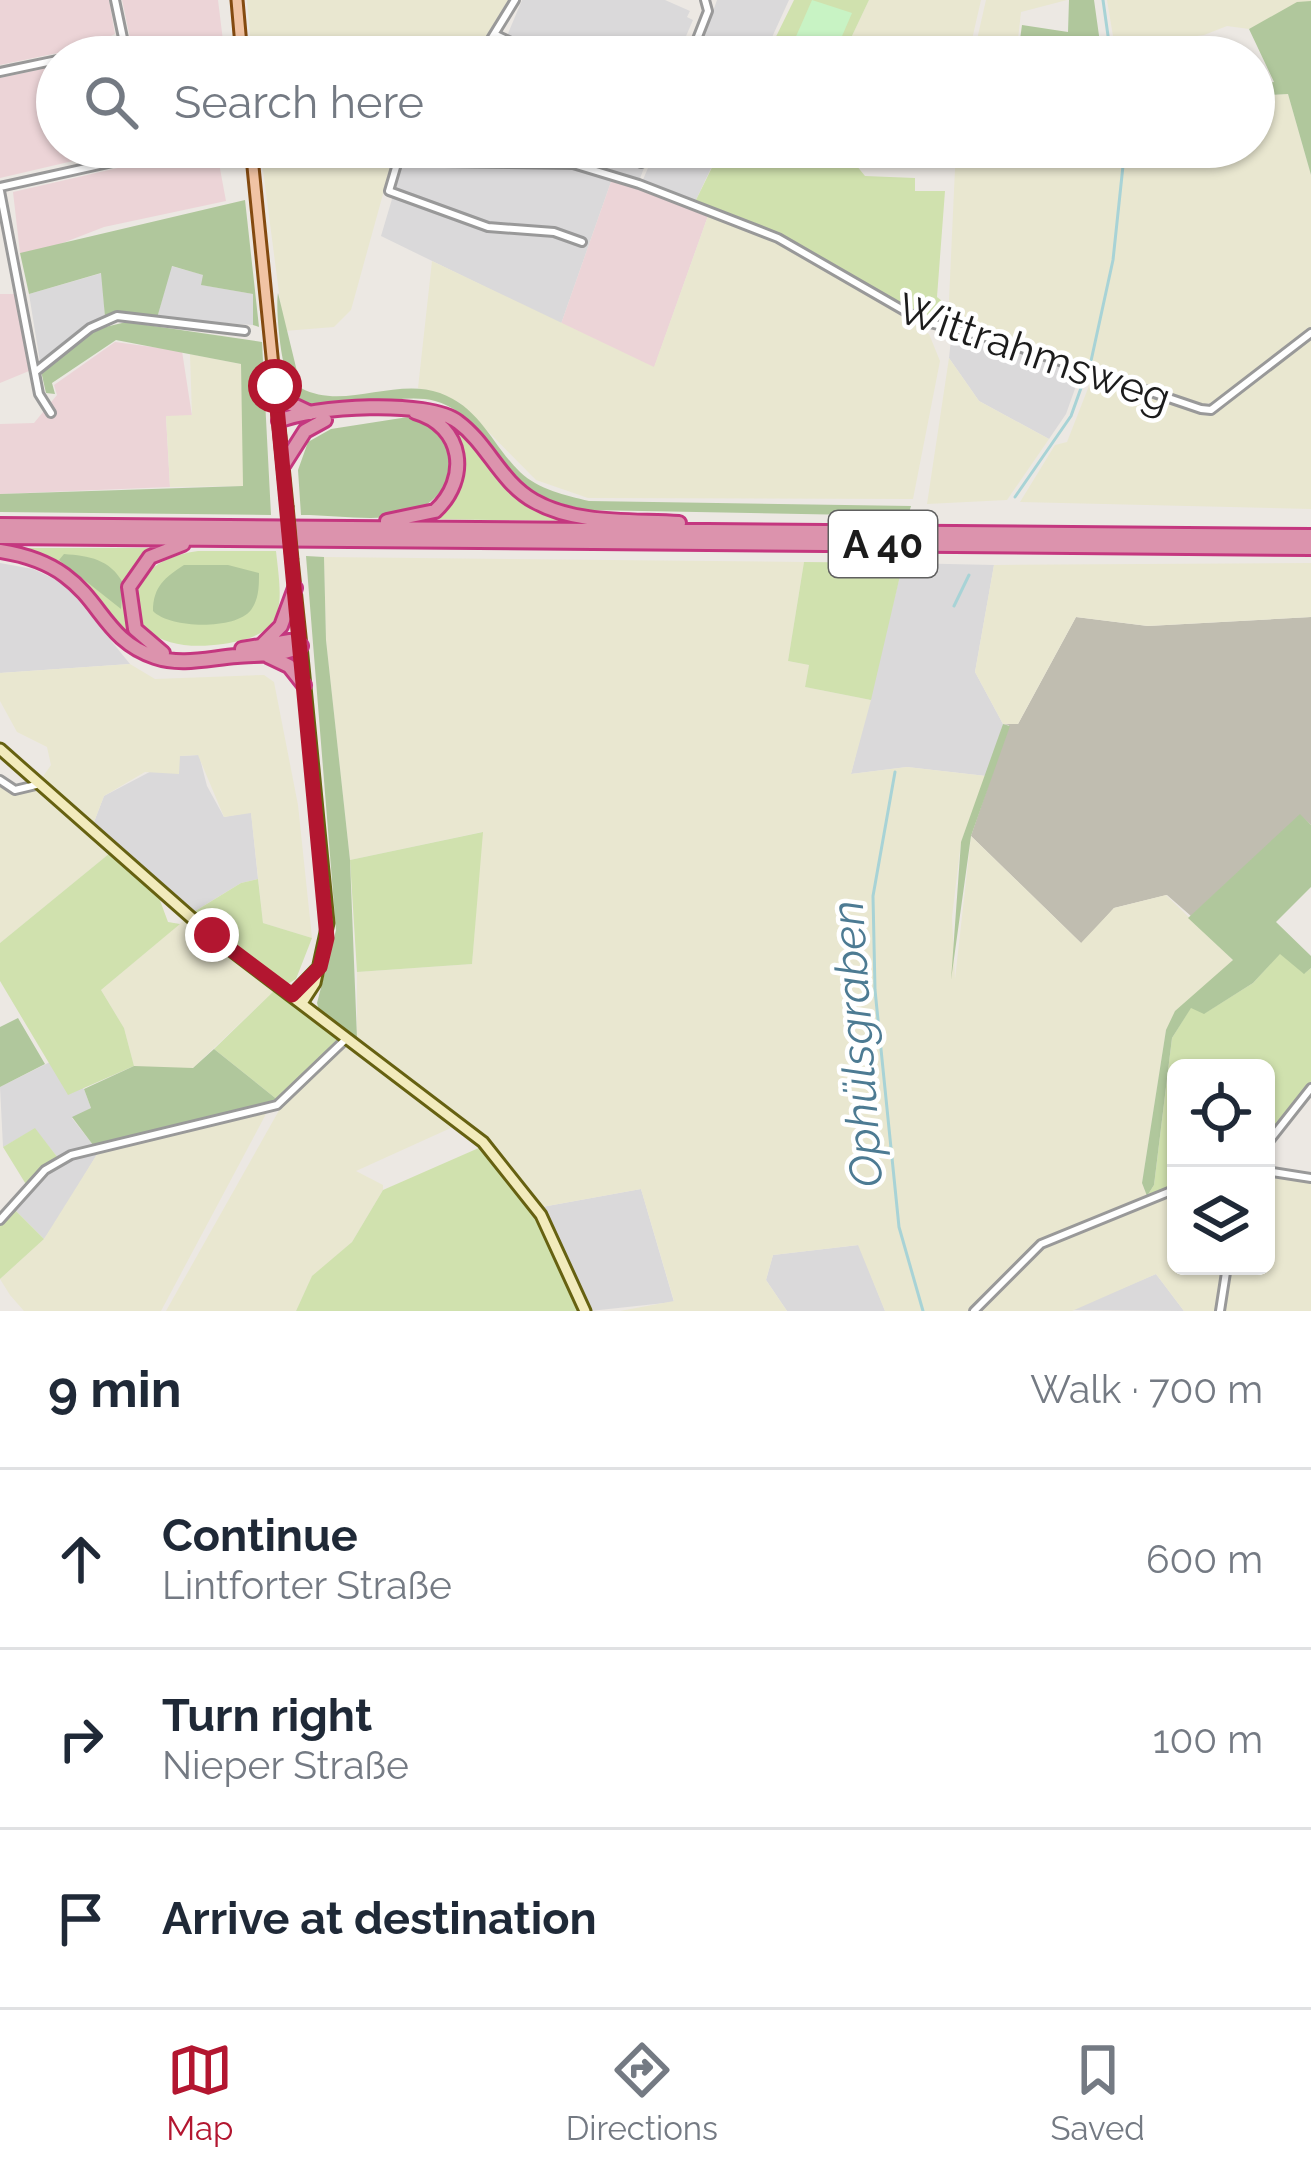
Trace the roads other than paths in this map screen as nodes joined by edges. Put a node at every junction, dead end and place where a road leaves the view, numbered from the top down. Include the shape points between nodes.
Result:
1 (115, 0) edge
2 (237, 0) edge
3 (515, 0) edge
4 (705, 0) edge
5 (495, 35) edge
6 (123, 36) edge
7 (240, 36) edge
8 (698, 36) edge
9 (36, 64) edge
10 (0, 72) edge
11 (88, 168) edge
12 (253, 168) edge
13 (396, 168) edge
14 (586, 168) edge
15 (0, 189) edge
16 (582, 242) dead end
17 (245, 331) dead end
18 (1311, 333) edge
19 (35, 372) junction
20 (275, 386) junction
21 (51, 413) dead end
22 (324, 417) junction
23 (279, 421) junction
24 (284, 464) junction
25 (0, 525) edge
26 (320, 527) junction
27 (770, 532) junction
28 (1311, 536) edge
29 (0, 537) edge
30 (208, 538) junction
31 (1311, 548) edge
32 (0, 550) edge
33 (295, 588) junction
34 (301, 646) junction
35 (261, 649) junction
36 (304, 685) junction
37 (0, 749) edge
38 (0, 781) edge
39 (36, 785) junction
40 (320, 967) junction
41 (292, 995) junction
42 (302, 1003) junction
43 (347, 1038) junction
44 (1311, 1088) edge
45 (1275, 1134) edge
46 (1275, 1172) edge
47 (1311, 1178) edge
48 (1167, 1194) edge
49 (0, 1220) edge
50 (1226, 1275) edge
51 (585, 1311) edge
52 (974, 1311) edge
53 (1220, 1311) edge

1 - 6 street
2 - 7 main road
3 - 5 street
4 - 8 street
9 - 10 street
11 - 15 street
12 - 20 main road
13 - 16 street via 389,190 488,227
14 - 18 street, Wittrahmsweg via 778,238 922,321 1201,410
15 - 19 street
17 - 19 street via 116,316
19 - 21 street
20 - 22 highway via 292,404
20 - 23 main road
22 - 23 highway
22 - 24 highway
22 - 26 highway via 391,410 429,416 452,438 459,464 448,500 435,511
22 - 27 highway via 390,406 435,409 537,503 574,515
23 - 24 main road
24 - 33 main road, bridge
25 - 26 highway, A 40
26 - 27 highway, A 40
27 - 28 highway, A 40
29 - 30 highway, A 40
30 - 31 highway, A 40
30 - 35 highway via 169,547 140,566 128,600 135,628 175,656
32 - 35 highway via 70,574 124,639 157,658
33 - 34 main road
33 - 35 highway via 281,626
34 - 35 highway
34 - 36 main road
35 - 36 highway
36 - 40 main road via 328,922
37 - 39 main road
38 - 39 street via 15,790
39 - 41 main road
40 - 41 main road
40 - 42 main road
41 - 42 main road
42 - 43 main road
43 - 49 street via 277,1106 71,1155 45,1170
43 - 51 main road via 504,1165 541,1215
44 - 45 street
46 - 47 street
48 - 52 street via 1041,1244
50 - 53 street

